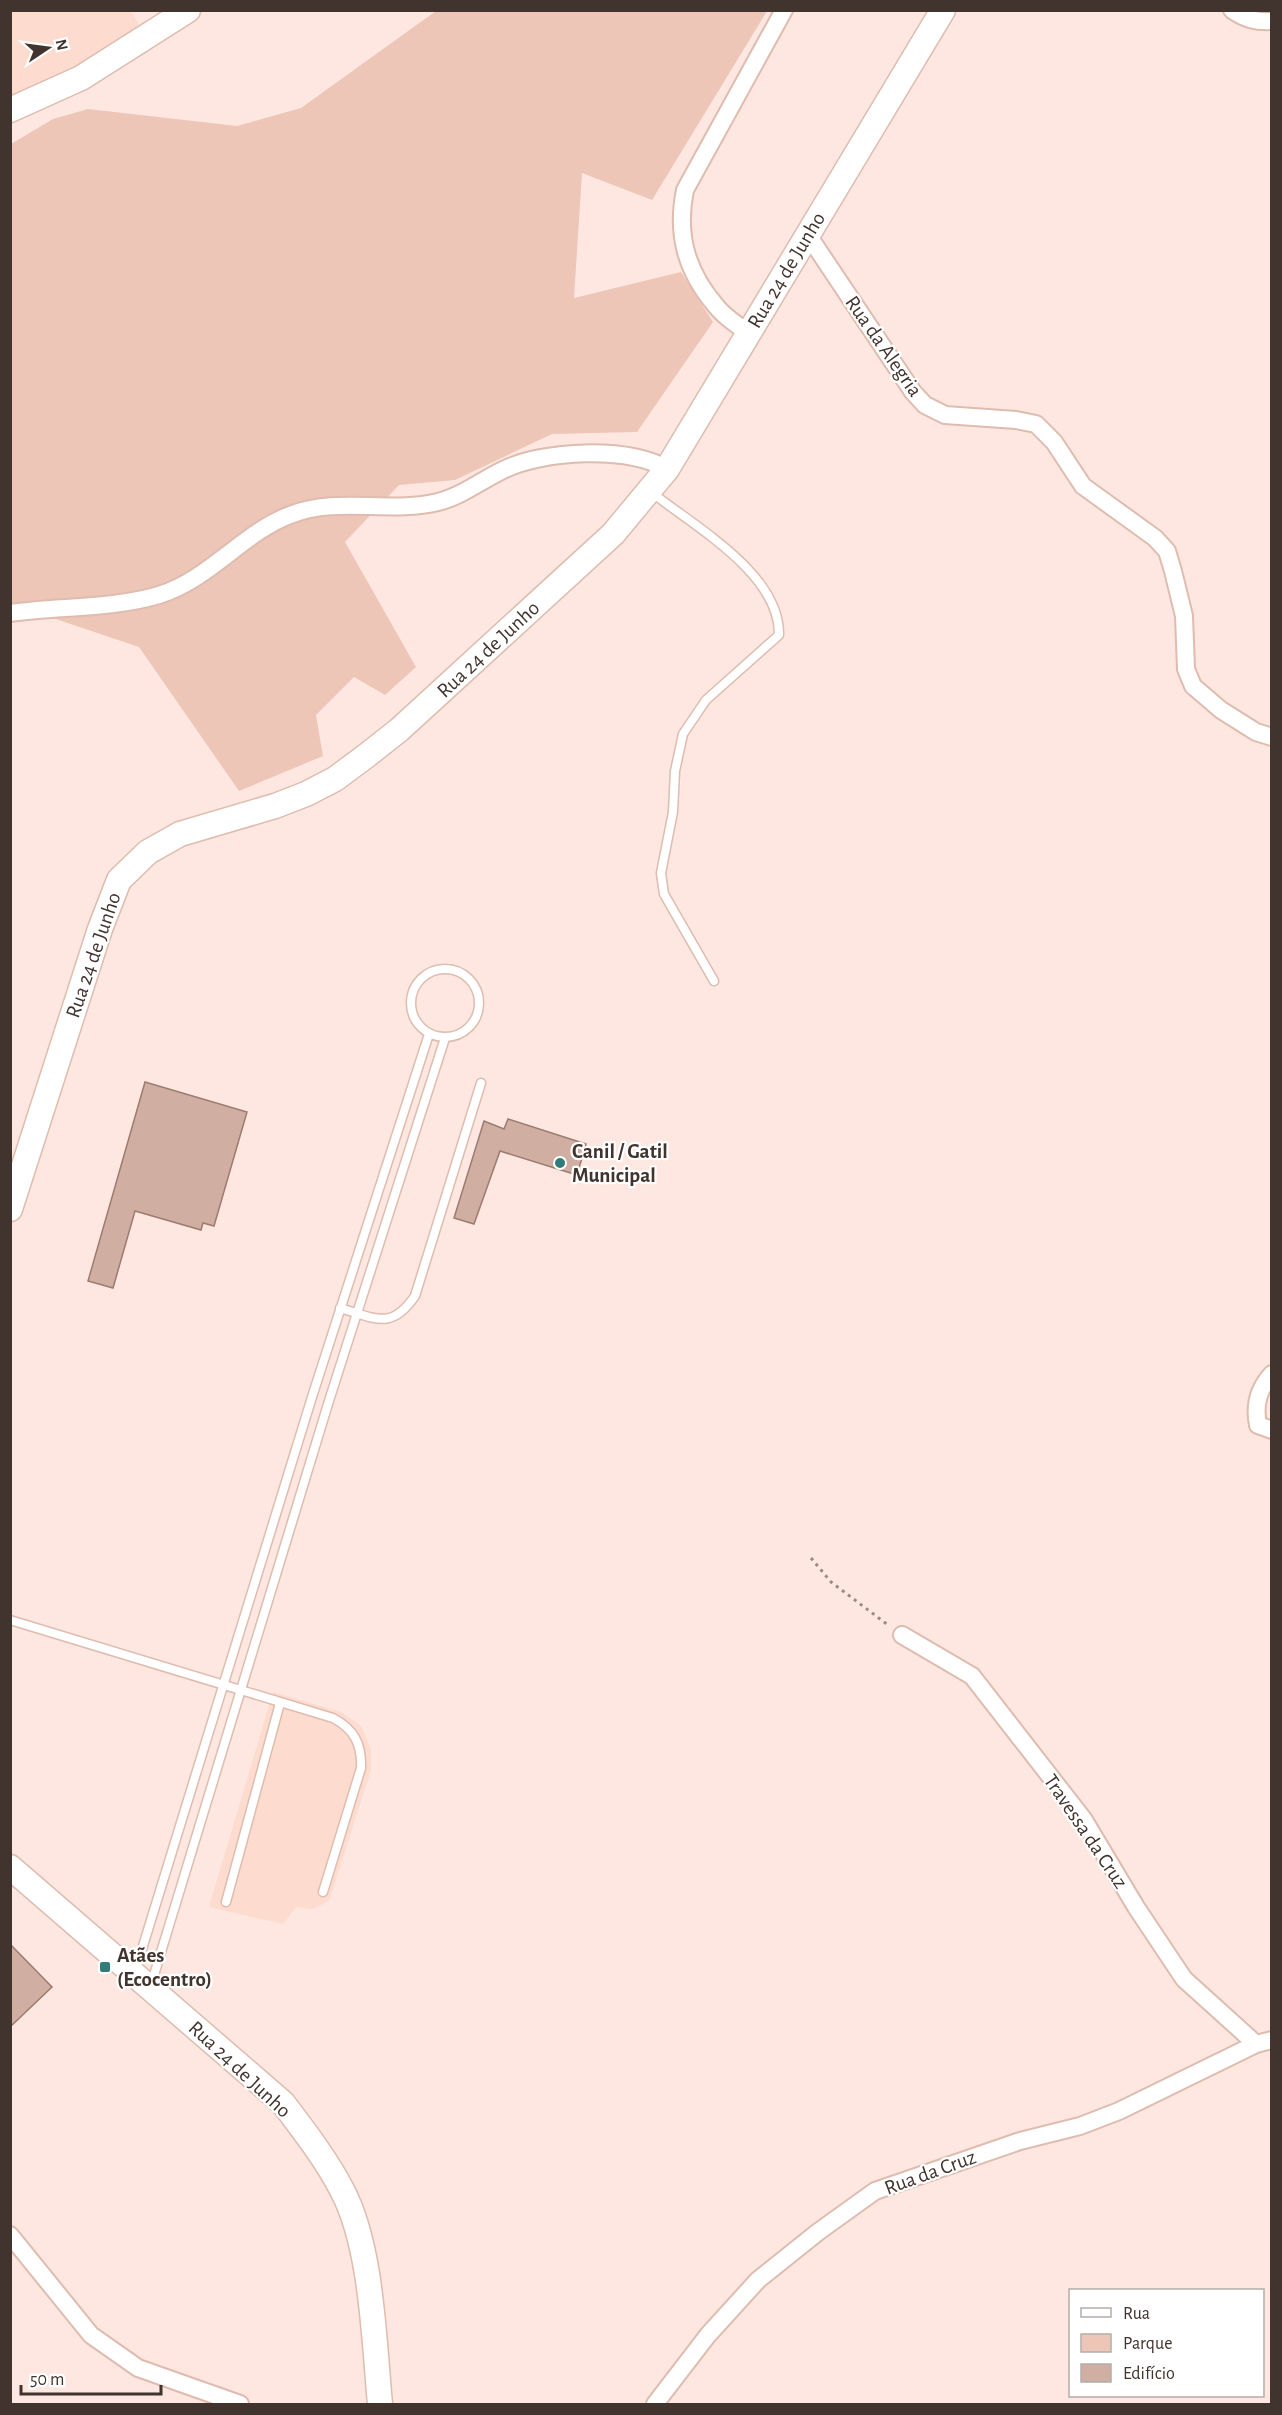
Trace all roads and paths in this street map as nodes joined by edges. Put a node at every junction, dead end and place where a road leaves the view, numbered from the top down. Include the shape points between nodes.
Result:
1 (188, 10) edge
2 (784, 10) edge
3 (943, 10) edge
4 (1232, 10) edge
5 (1272, 21) edge
6 (10, 110) edge
7 (808, 234) junction
8 (748, 333) junction
9 (667, 469) junction
10 (650, 491) junction
11 (10, 614) edge
12 (1272, 737) edge
13 (714, 981) dead end
14 (429, 1034) junction
15 (445, 1038) junction
16 (481, 1083) dead end
17 (10, 1209) edge
18 (340, 1308) junction
19 (357, 1313) junction
20 (1272, 1374) edge
21 (1272, 1430) edge
22 (811, 1558) dead end
23 (10, 1620) edge
24 (902, 1635) joint
25 (222, 1685) junction
26 (240, 1691) junction
27 (280, 1703) junction
28 (10, 1867) edge
29 (323, 1892) dead end
30 (226, 1902) dead end
31 (142, 1981) junction
32 (1264, 2042) edge
33 (10, 2235) edge
34 (240, 2404) edge
35 (380, 2404) edge
36 (655, 2404) edge

1 - 6 main road via 81,78
2 - 8 street via 685,190 680,216 684,249 698,279 716,307
3 - 7 main road, Rua 24 de Junho
4 - 5 street via 1259,22
7 - 8 main road, Rua 24 de Junho
7 - 12 street, Rua da Alegria via 925,405 945,415 1036,424 1054,442 1083,486 1167,551 1184,616 1186,669 1193,686 1221,710 1256,732
8 - 9 main road, Rua 24 de Junho
9 - 10 main road, Rua 24 de Junho
9 - 11 street via 652,460 633,456 531,459 440,502 408,507 320,506 289,515 184,586 166,592 136,600
10 - 13 lane via 710,534 750,571 779,620 779,635 769,646 706,700 683,734 675,771 673,812 661,873 664,894
10 - 17 main road, Rua 24 de Junho via 613,534 399,730 335,779 275,806 180,834 148,852 119,880 99,929
14 - 15 lane
14 - 15 lane via 413,1017 411,1005 417,983 435,970 458,972 475,987 478,1010 467,1030
14 - 18 lane
15 - 19 lane
16 - 19 lane via 415,1296 404,1312 394,1317 382,1320
18 - 19 lane
18 - 25 lane
19 - 26 lane
20 - 21 street via 1262,1384 1255,1410 1258,1425
22 - 24 path via 831,1582
23 - 25 lane
24 - 32 street, Travessa da Cruz via 972,1676 1084,1820 1184,1979
25 - 26 lane
25 - 31 lane
26 - 27 lane
26 - 31 lane
27 - 29 lane via 346,1725 357,1738 362,1755
27 - 30 lane
28 - 31 main road, Rua 24 de Junho
31 - 35 main road, Rua 24 de Junho via 283,2103 314,2143 343,2191 357,2229 366,2272
32 - 36 street, Rua da Cruz via 1110,2115 875,2191 758,2280 708,2335
33 - 34 street via 91,2335 138,2368

